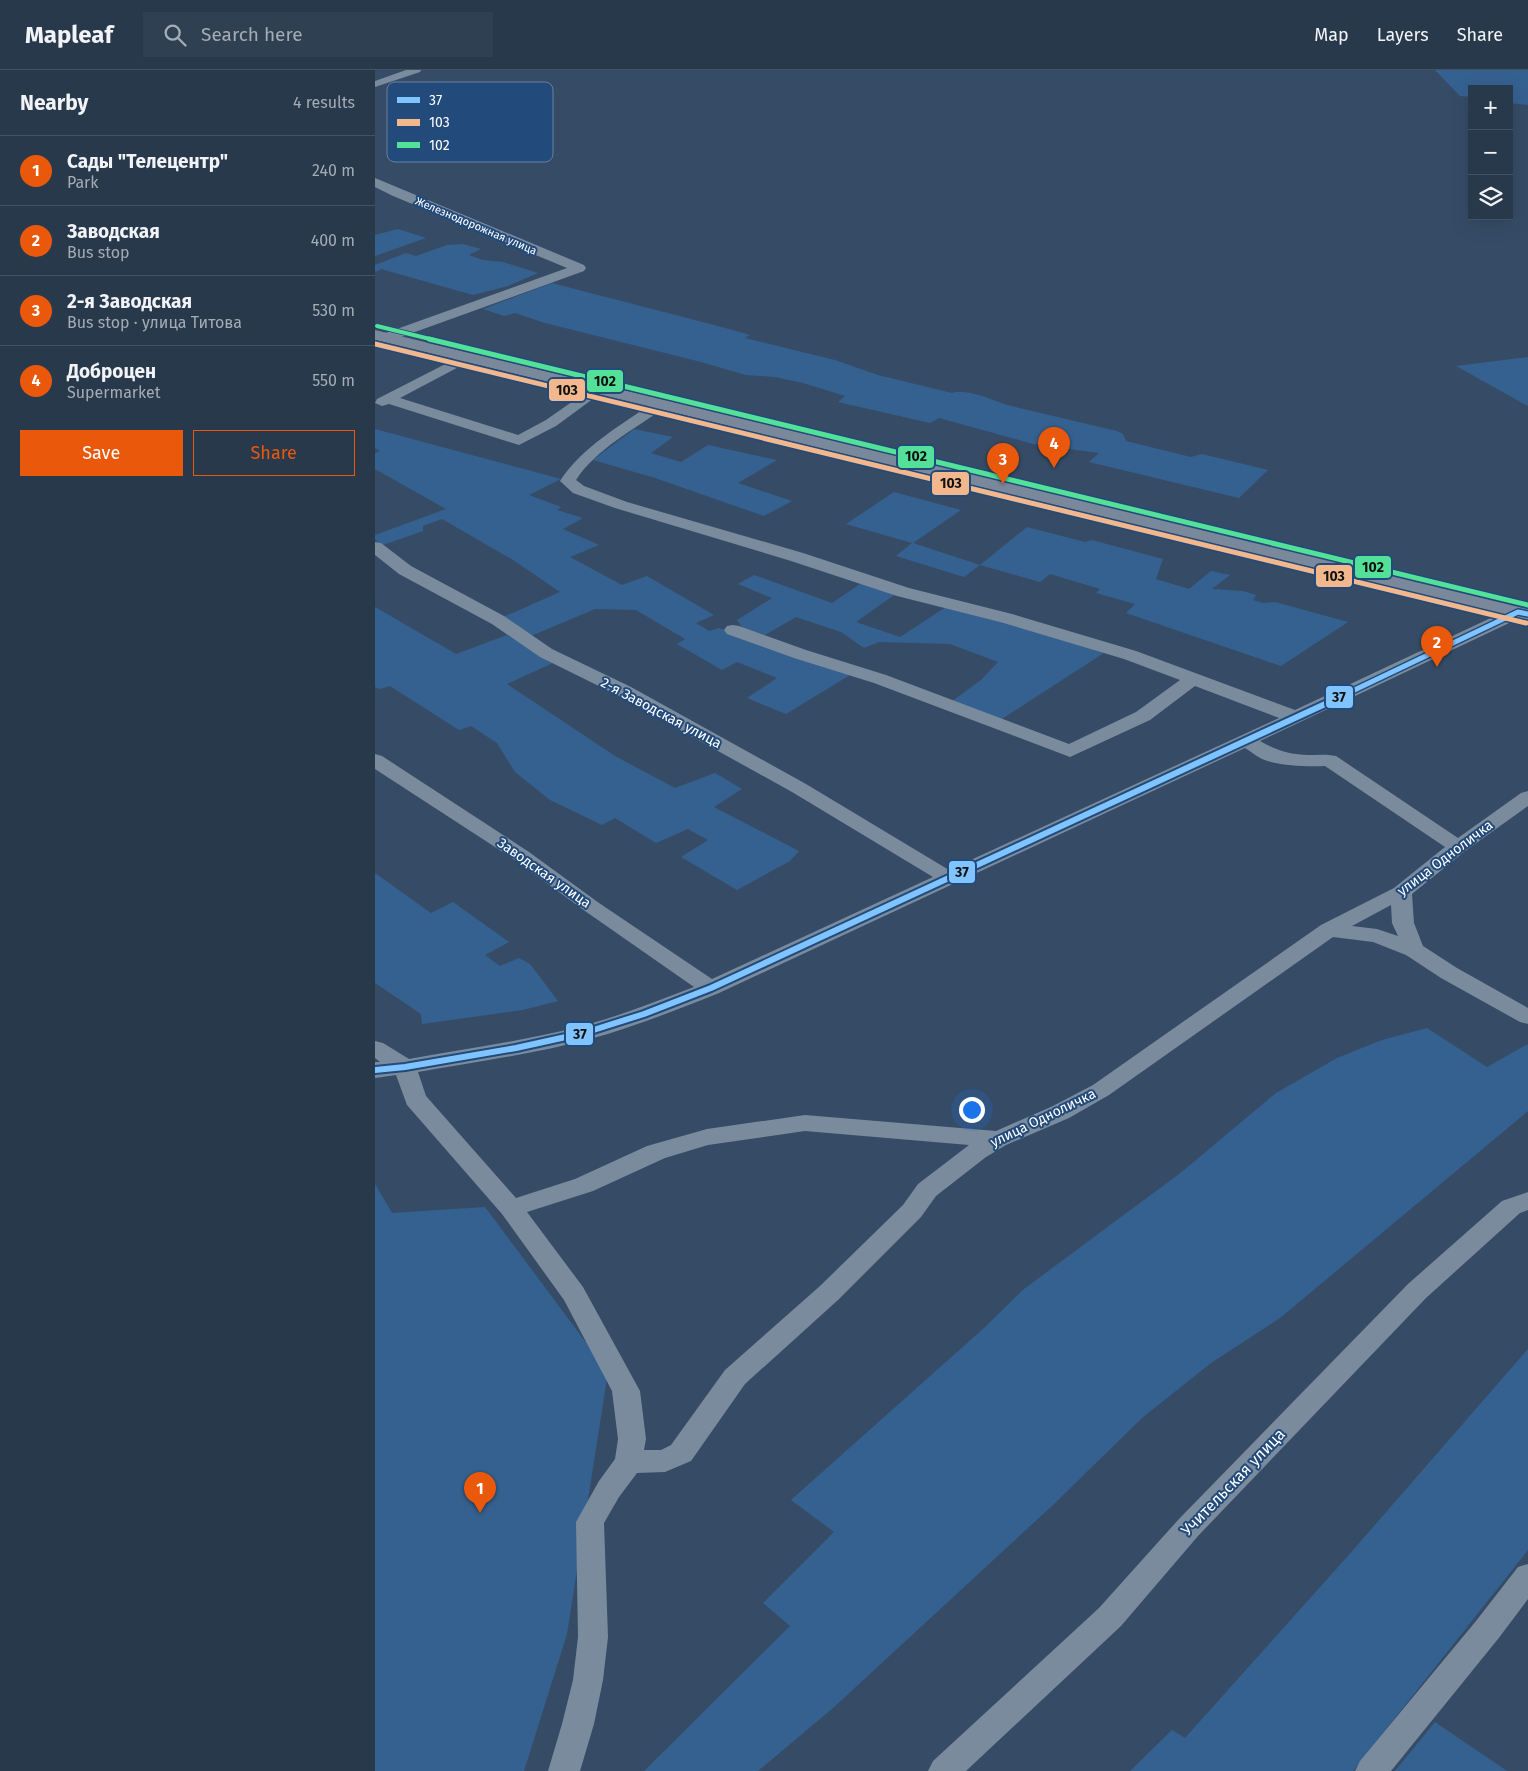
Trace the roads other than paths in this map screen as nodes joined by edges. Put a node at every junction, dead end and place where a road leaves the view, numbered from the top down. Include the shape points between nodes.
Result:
1 (416, 70) edge
2 (376, 84) dead end
3 (375, 182) edge
4 (380, 336) edge
5 (465, 358) junction
6 (598, 390) junction
7 (381, 402) edge
8 (659, 405) junction
9 (375, 548) edge
10 (1523, 613) edge
11 (733, 630) dead end
12 (1193, 678) junction
13 (1295, 717) junction
14 (1245, 740) junction
15 (375, 760) edge
16 (1528, 797) edge
17 (1458, 847) junction
18 (948, 878) junction
19 (1401, 892) junction
20 (1329, 930) junction
21 (1414, 950) junction
22 (711, 988) junction
23 (1528, 1017) edge
24 (375, 1048) edge
25 (405, 1067) junction
26 (375, 1070) edge
27 (998, 1139) junction
28 (1528, 1201) edge
29 (511, 1208) junction
30 (629, 1462) junction
31 (1528, 1576) edge
32 (564, 1771) edge
33 (944, 1771) edge
34 (1371, 1771) edge

1 - 2 street
3 - 4 street, Железнодорожная улица via 579,268
4 - 5 main road
5 - 6 main road
5 - 7 street
6 - 7 street via 551,423 519,440
6 - 8 main road
8 - 10 main road
8 - 12 street via 572,473 568,481 573,488 903,592 1130,655
9 - 18 street, 2-я Заводская улица via 405,570 498,620 546,653 624,691 782,778
10 - 13 street
11 - 12 street via 880,679 1070,751 1143,716
12 - 13 street
13 - 14 street
14 - 17 street via 1269,755 1307,761 1329,760
14 - 18 street
15 - 22 street, Заводская улица via 522,856
16 - 17 street, улица Одноличка
17 - 19 street, улица Одноличка
18 - 22 street
19 - 20 street, улица Одноличка
19 - 21 street via 1403,923
20 - 21 street via 1377,936
20 - 27 street, улица Одноличка via 1101,1090 1061,1112
21 - 23 street
22 - 25 street via 584,1033
24 - 25 street
25 - 26 street
25 - 29 street via 415,1099
27 - 29 street via 805,1123 765,1128 707,1137 656,1152 585,1186
27 - 30 street, улица Одноличка via 977,1151 927,1190 912,1211 829,1293 735,1377 681,1453 665,1461
28 - 33 street, Учительская улица via 1511,1207 1417,1291 1188,1528 1110,1617
29 - 30 street via 574,1294 626,1391 632,1439
30 - 32 street via 590,1522 593,1637 588,1680
31 - 34 street

